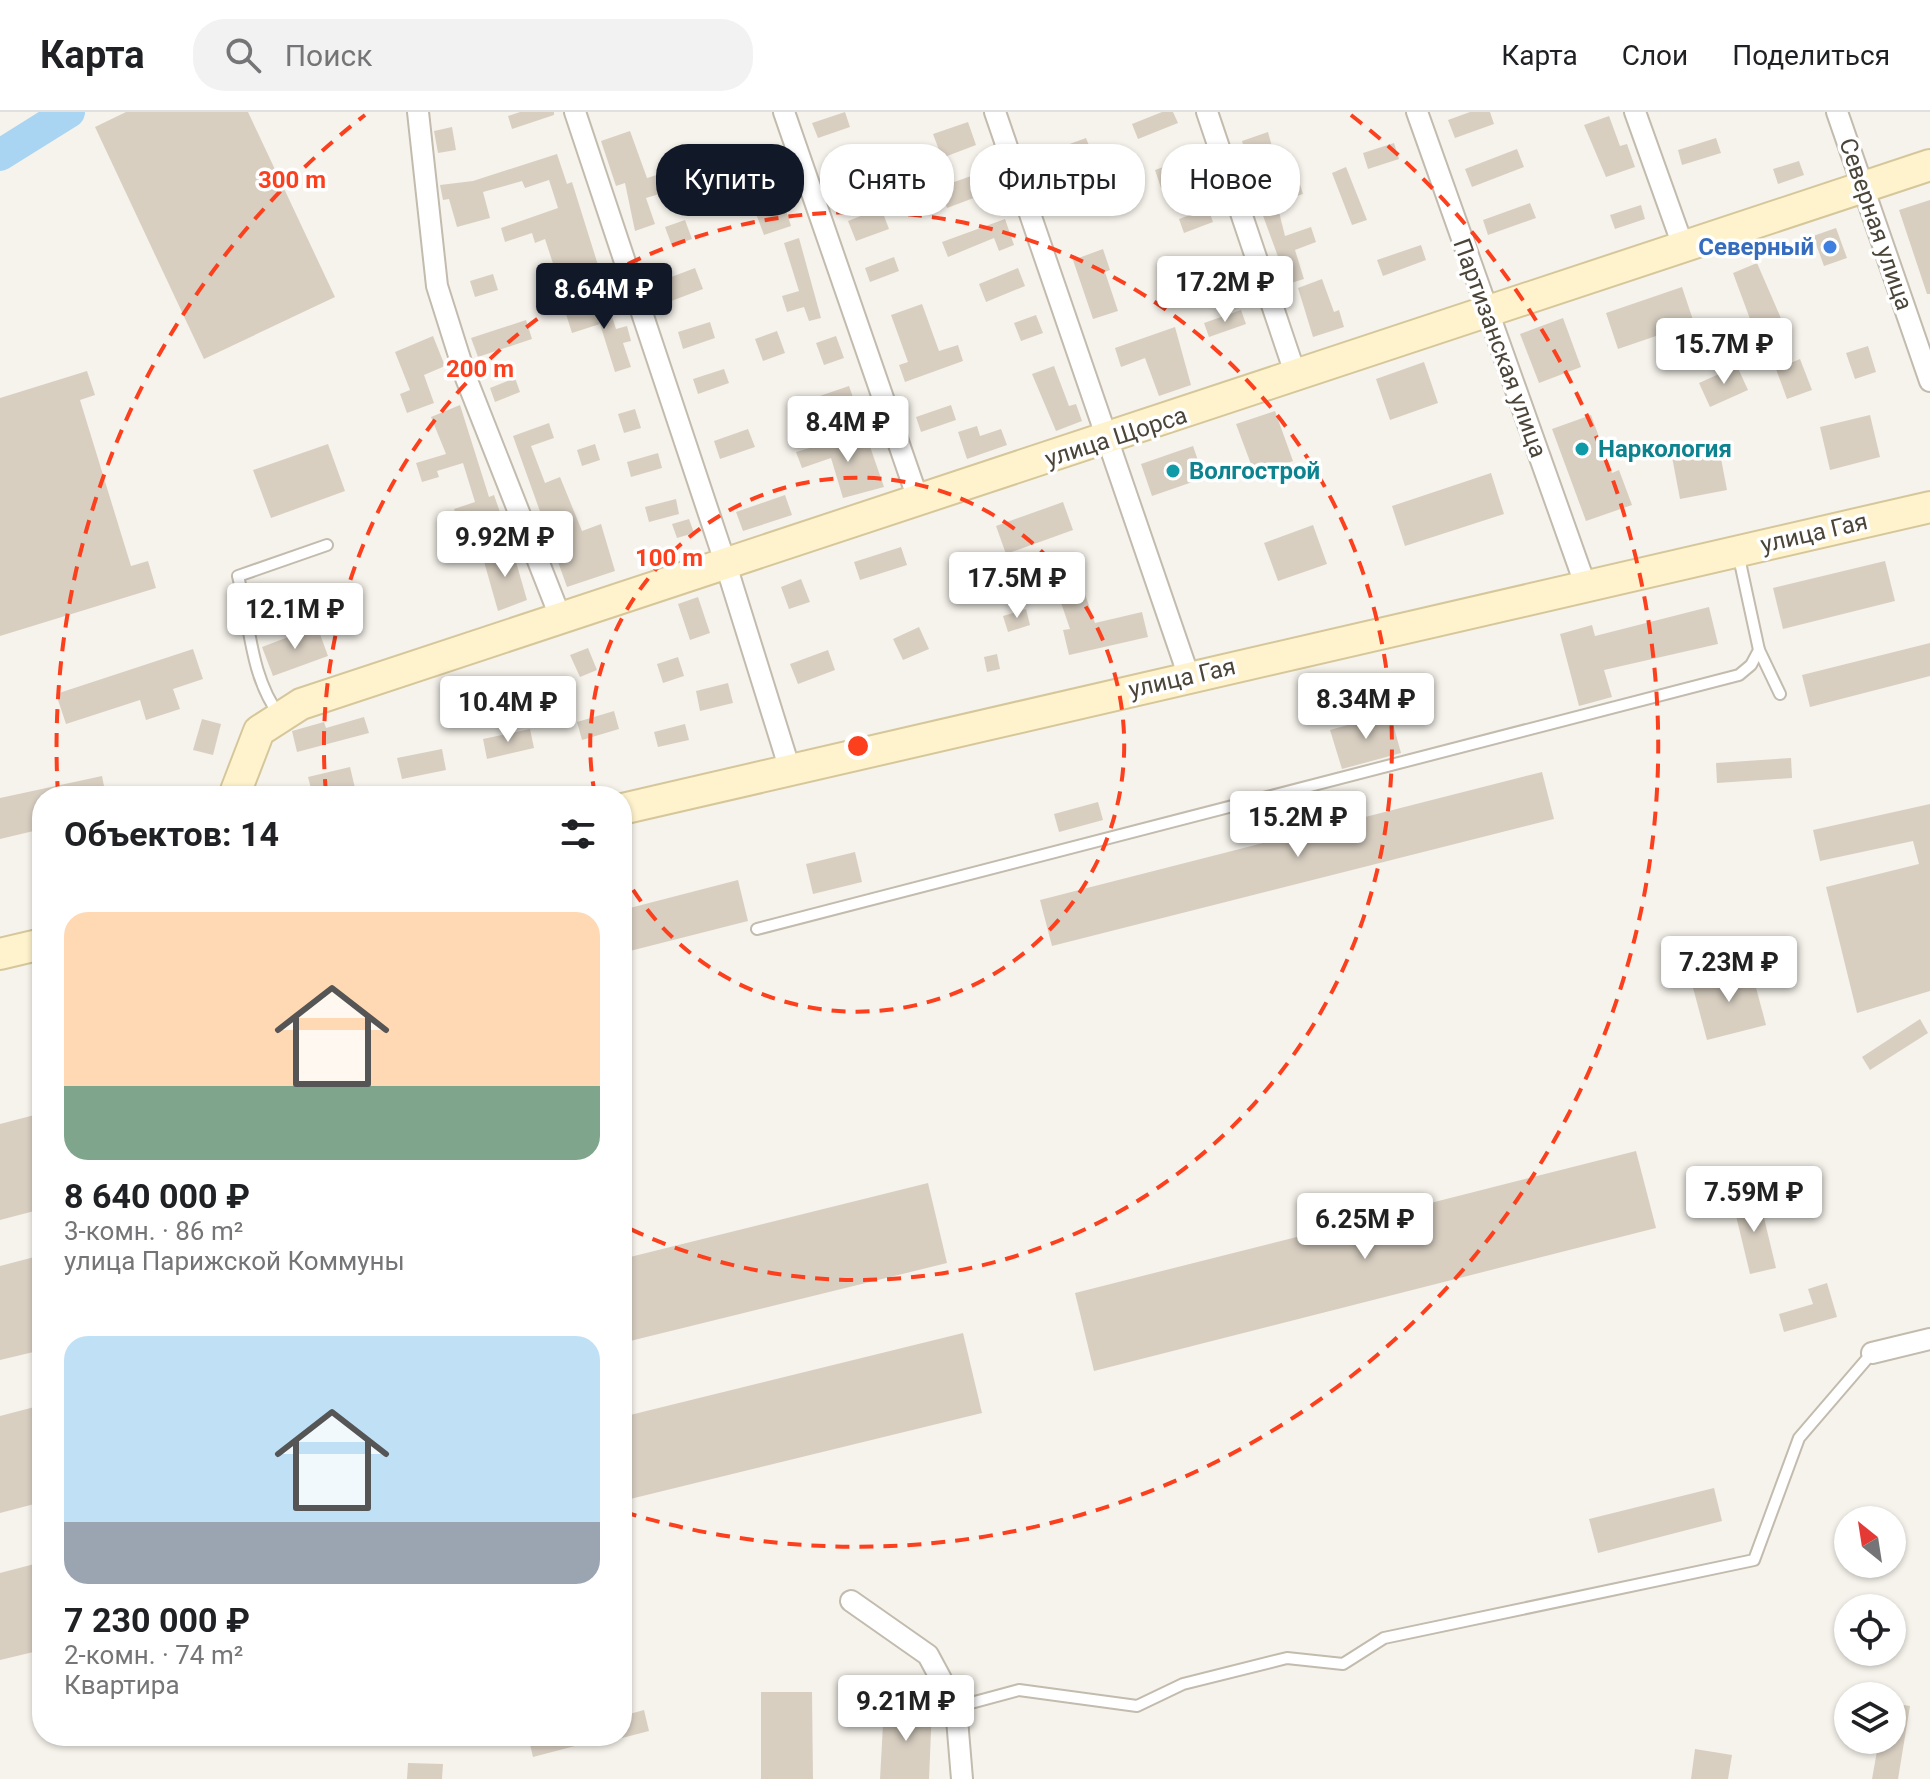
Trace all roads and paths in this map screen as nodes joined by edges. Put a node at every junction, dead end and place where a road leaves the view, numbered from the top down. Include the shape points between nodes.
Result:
1 (418, 112) edge
2 (575, 112) edge
3 (784, 112) edge
4 (995, 112) edge
5 (1207, 112) edge
6 (1417, 112) edge
7 (1635, 112) edge
8 (1837, 112) edge
9 (1930, 165) edge
10 (1864, 187) junction
11 (1683, 246) junction
12 (1486, 313) junction
13 (1296, 376) junction
14 (1930, 381) edge
15 (1109, 439) junction
16 (919, 502) junction
17 (1930, 507) edge
18 (327, 545) dead end
19 (1738, 550) junction
20 (726, 565) junction
21 (1585, 584) junction
22 (561, 619) junction
23 (1759, 650) junction
24 (1189, 677) junction
25 (1780, 694) dead end
26 (291, 711) junction
27 (790, 770) junction
28 (238, 786) edge
29 (632, 807) edge
30 (757, 929) dead end
31 (32, 946) edge
32 (0, 954) edge
33 (1930, 1339) edge
34 (1872, 1353) joint
35 (851, 1601) dead end
36 (956, 1707) junction
37 (962, 1779) edge

1 - 22 street via 437,286 466,378
2 - 20 street
3 - 16 street
4 - 15 street
5 - 13 street
6 - 12 street, Партизанская улица
7 - 11 street
8 - 10 street, Северная улица
9 - 10 main road, улица Щорса
10 - 11 main road, улица Щорса
10 - 14 street, Северная улица
11 - 12 main road, улица Щорса
12 - 13 main road, улица Щорса
12 - 21 street, Партизанская улица
13 - 15 main road, улица Щорса
15 - 16 main road, улица Щорса
15 - 24 street
16 - 20 main road, улица Щорса
17 - 19 main road, улица Гая
18 - 26 lane via 238,576 250,644 269,702
19 - 21 main road, улица Гая
19 - 23 lane
20 - 22 main road, улица Щорса
20 - 27 street
21 - 24 main road, улица Гая
22 - 26 main road, улица Щорса
23 - 25 lane
23 - 30 lane via 1739,675 1669,695
24 - 27 main road, улица Гая
26 - 28 main road via 259,731
27 - 29 main road, улица Гая
31 - 32 main road
33 - 34 street
34 - 36 lane via 1799,1438 1754,1560 1384,1638 1343,1664 1287,1658 1183,1684 1137,1706 1019,1690
35 - 36 street via 928,1655
36 - 37 street

